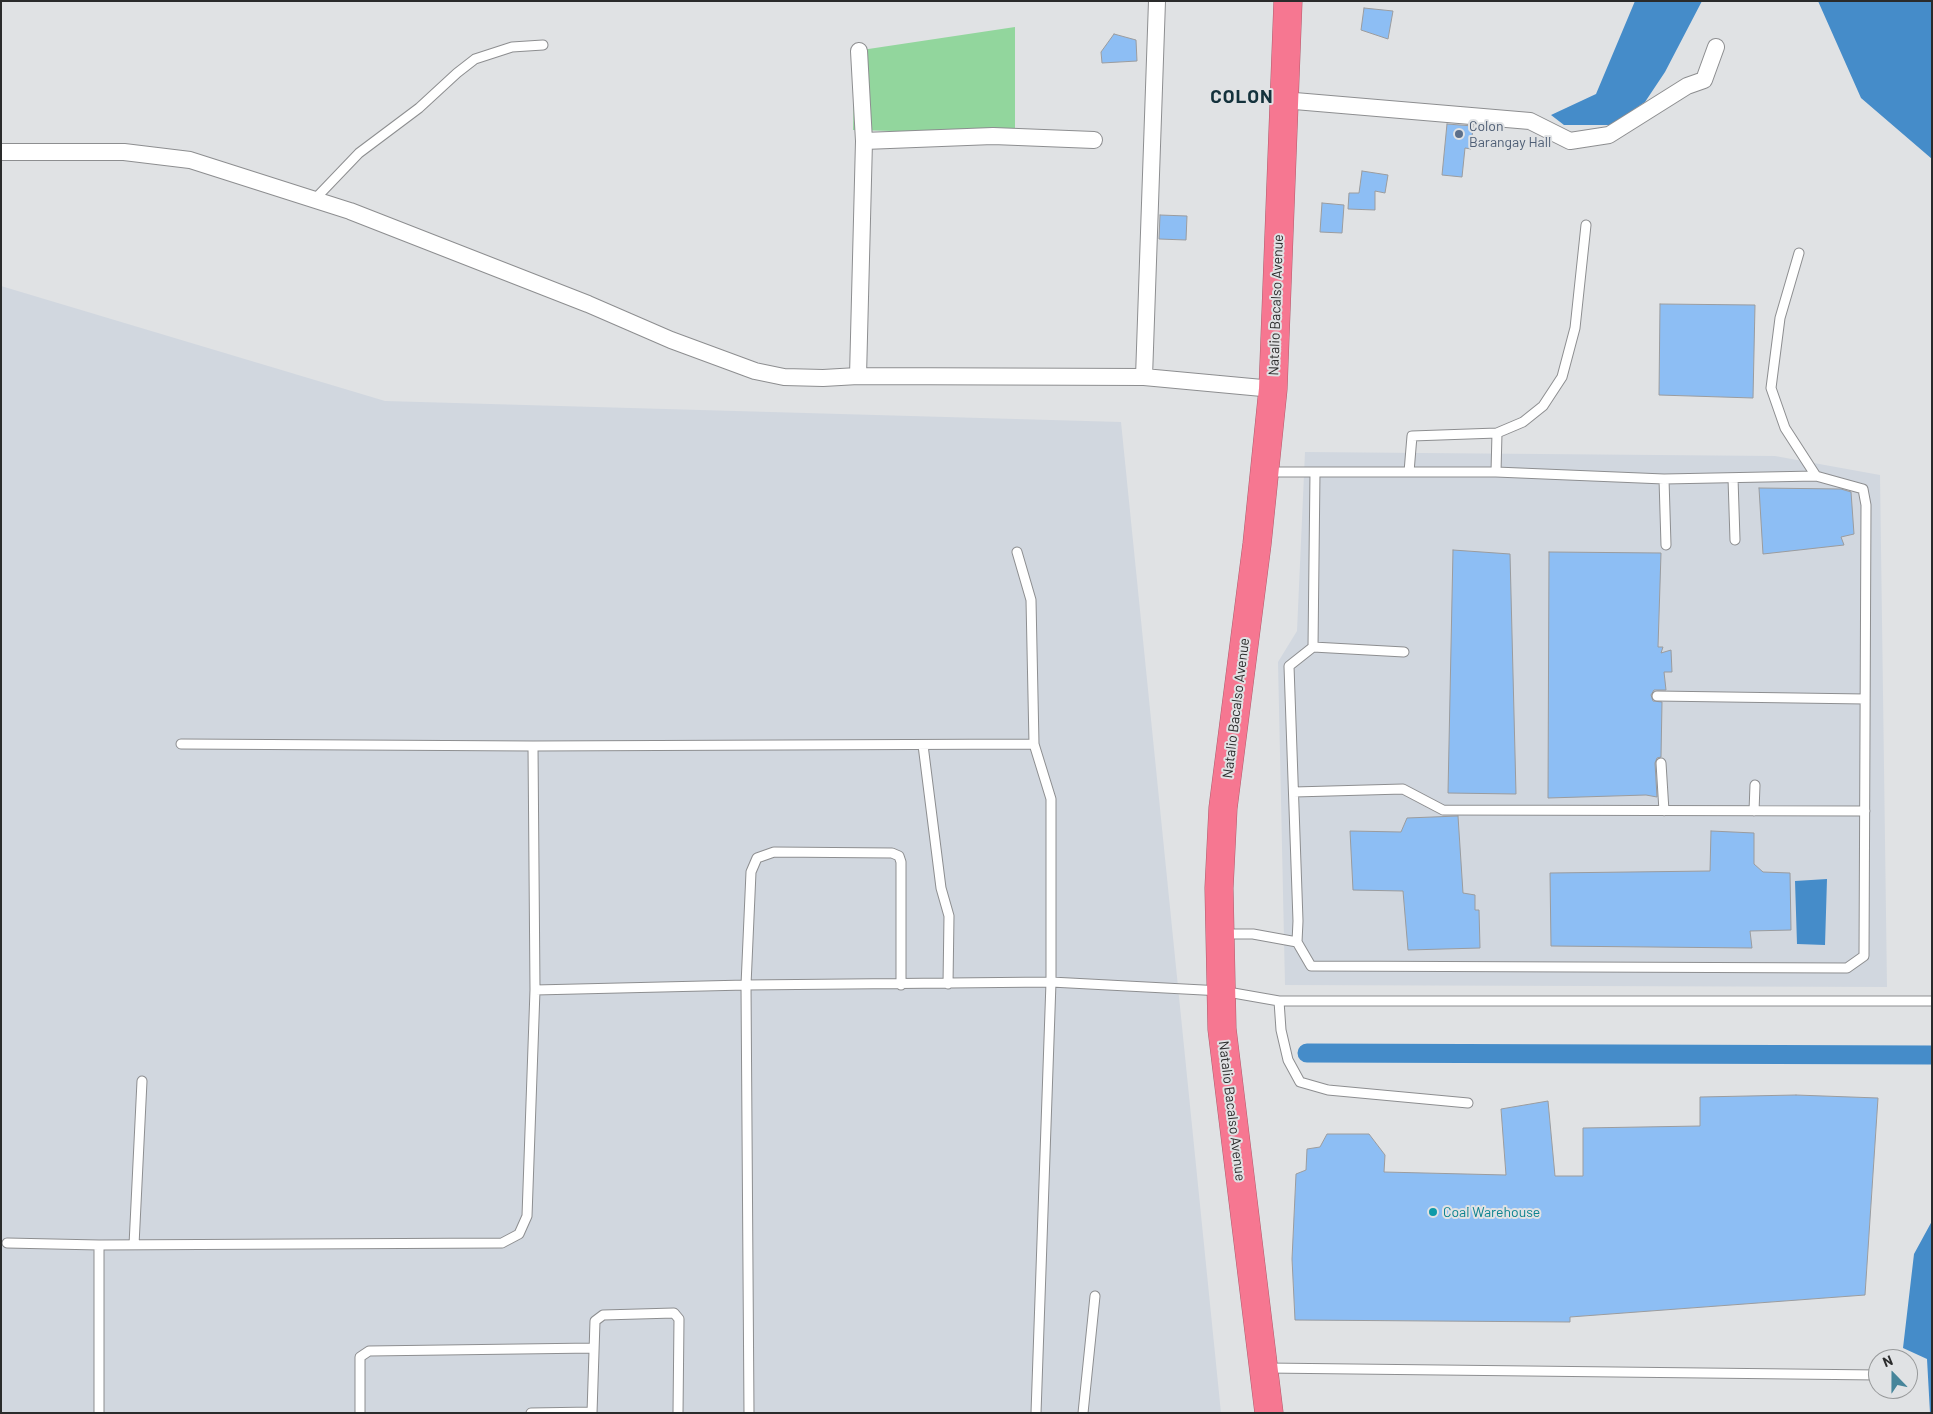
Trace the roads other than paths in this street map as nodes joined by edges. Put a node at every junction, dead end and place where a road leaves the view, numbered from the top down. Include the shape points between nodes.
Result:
1 (1157, 1) edge
2 (1288, 1) edge
3 (543, 45) dead end
4 (1716, 47) dead end
5 (859, 51) dead end
6 (1283, 100) junction
7 (1094, 140) dead end
8 (864, 141) junction
9 (1, 152) edge
10 (314, 200) junction
11 (1586, 225) dead end
12 (1799, 253) dead end
13 (858, 376) junction
14 (1144, 377) junction
15 (1273, 389) junction
16 (1496, 433) junction
17 (1265, 472) junction
18 (1315, 472) junction
19 (1409, 472) junction
20 (1496, 472) junction
21 (1816, 476) junction
22 (1733, 478) junction
23 (1664, 479) junction
24 (1735, 540) dead end
25 (1666, 545) dead end
26 (1017, 552) dead end
27 (1313, 648) junction
28 (1404, 652) dead end
29 (1657, 696) dead end
30 (1865, 699) junction
31 (181, 744) dead end
32 (1034, 744) junction
33 (923, 745) junction
34 (533, 746) junction
35 (1661, 763) dead end
36 (1755, 785) dead end
37 (1294, 792) junction
38 (1664, 811) junction
39 (1754, 811) junction
40 (1865, 811) junction
41 (1220, 934) junction
42 (1297, 942) junction
43 (1051, 982) junction
44 (948, 984) junction
45 (746, 985) junction
46 (901, 985) junction
47 (535, 990) junction
48 (1222, 992) junction
49 (1279, 1001) junction
50 (1932, 1001) edge
51 (142, 1081) dead end
52 (1468, 1103) dead end
53 (8, 1243) dead end
54 (99, 1245) junction
55 (134, 1245) junction
56 (1095, 1296) dead end
57 (594, 1348) junction
58 (1264, 1368) junction
59 (1868, 1375) edge
60 (99, 1413) edge
61 (360, 1413) edge
62 (532, 1413) edge
63 (592, 1413) edge
64 (678, 1413) edge
65 (749, 1413) edge
66 (1036, 1413) edge
67 (1083, 1413) edge
68 (1269, 1413) edge

1 - 14 street
2 - 6 highway, Natalio Bacalso Avenue
3 - 10 lane via 512,47 474,59 420,108 358,153
4 - 6 street via 1704,80 1687,86 1610,135 1570,141 1530,121
5 - 8 street
6 - 15 highway, Natalio Bacalso Avenue
7 - 8 street via 993,136
8 - 13 street
9 - 10 street via 124,152 190,160
10 - 13 street via 378,222 755,371 784,377
11 - 16 lane via 1575,328 1562,377 1543,406 1523,422
12 - 21 lane via 1780,318 1771,388 1785,428
13 - 14 street
14 - 15 street
15 - 17 highway, Natalio Bacalso Avenue
16 - 19 lane via 1412,436
16 - 20 lane
17 - 18 lane
17 - 41 highway, Natalio Bacalso Avenue via 1224,808 1218,888
18 - 19 lane
18 - 27 lane
19 - 20 lane
20 - 23 lane
21 - 22 lane
21 - 30 lane via 1863,489 1866,505
22 - 23 lane
22 - 24 lane
23 - 25 lane
26 - 32 lane via 1030,600
27 - 28 lane
27 - 37 lane via 1289,666
29 - 30 lane
30 - 40 lane
31 - 34 lane
32 - 33 lane
32 - 43 lane via 1051,799
33 - 34 lane
33 - 44 lane via 941,888 949,916
34 - 47 lane
35 - 38 lane
36 - 39 lane
37 - 38 lane via 1403,789 1443,810
37 - 42 lane
38 - 39 lane
39 - 40 lane
40 - 42 lane via 1864,956 1847,968 1311,966
41 - 42 lane via 1253,934
41 - 48 highway, Natalio Bacalso Avenue
43 - 44 lane
43 - 48 lane
43 - 66 lane
44 - 46 lane
45 - 46 lane
45 - 46 lane via 750,872 757,858 774,852 892,853 899,856
45 - 47 lane
45 - 65 lane
47 - 55 lane via 526,1216 520,1234 502,1243
48 - 49 lane
48 - 58 highway, Natalio Bacalso Avenue via 1222,1029
49 - 50 lane
49 - 52 lane via 1288,1060 1300,1082 1328,1090
51 - 55 lane
53 - 54 lane
54 - 55 lane
54 - 60 lane
56 - 67 lane
57 - 61 lane via 369,1352 360,1357
57 - 63 lane
57 - 64 lane via 595,1321 603,1315 674,1313 679,1319
58 - 59 lane
58 - 68 highway, Natalio Bacalso Avenue
62 - 63 lane

